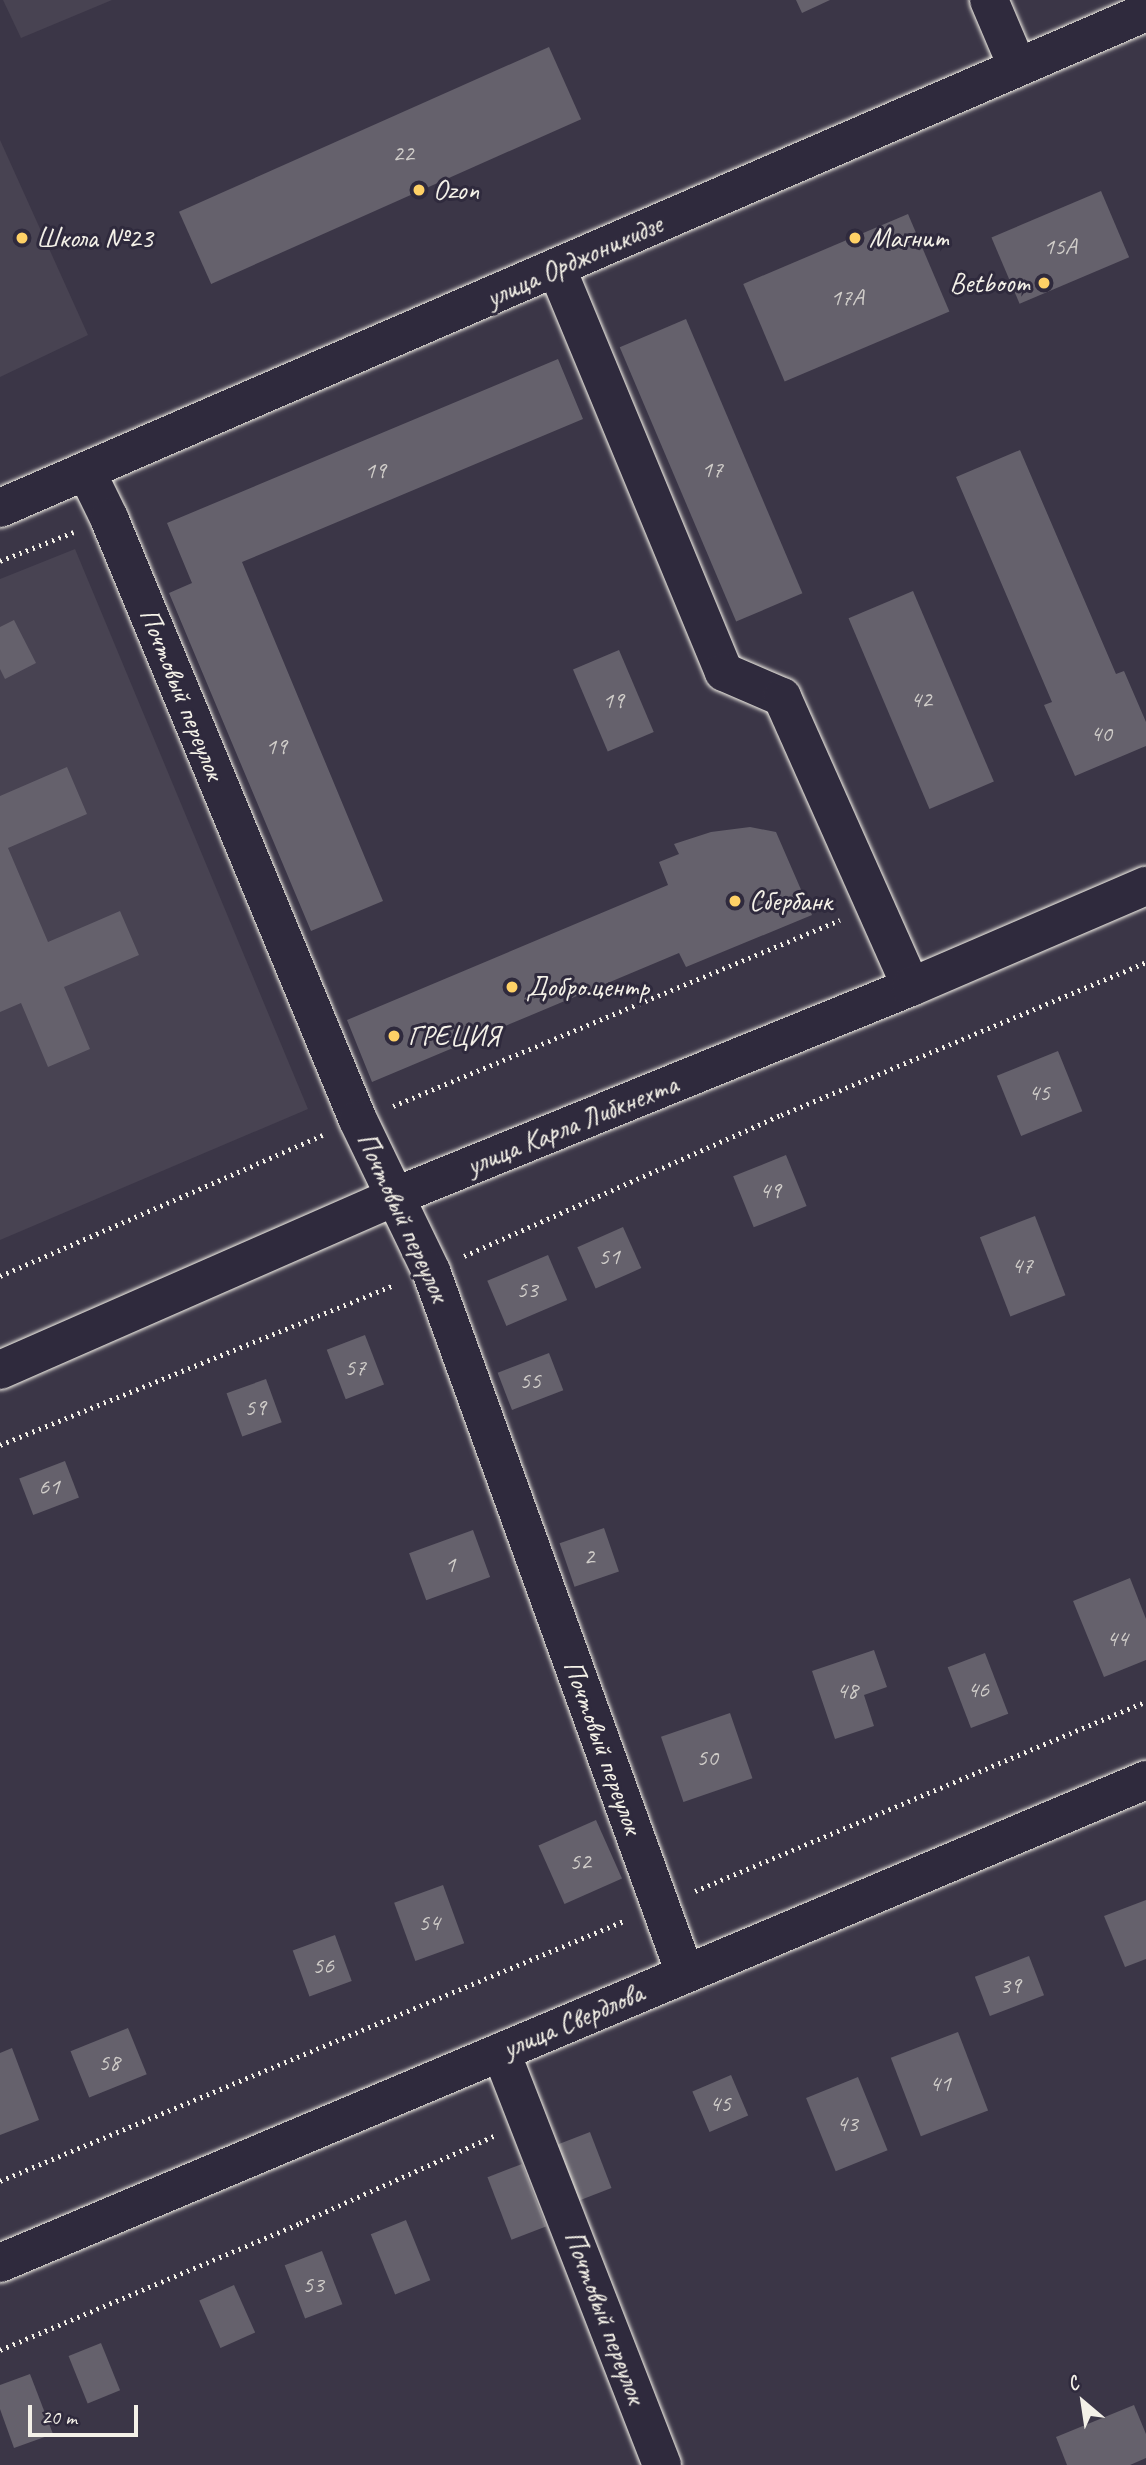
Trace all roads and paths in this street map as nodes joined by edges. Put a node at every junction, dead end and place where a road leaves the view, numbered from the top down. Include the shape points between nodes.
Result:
1 (989, 0) edge
2 (1146, 12) edge
3 (1017, 66) junction
4 (557, 269) junction
5 (88, 473) junction
6 (0, 508) edge
7 (109, 518) junction
8 (0, 561) edge
9 (1146, 886) edge
10 (874, 905) junction
11 (1146, 962) edge
12 (911, 987) junction
13 (358, 1120) junction
14 (396, 1196) junction
15 (431, 1271) junction
16 (0, 1276) edge
17 (0, 1370) edge
18 (0, 1445) edge
19 (1146, 1701) edge
20 (1146, 1780) edge
21 (660, 1906) junction
22 (685, 1974) junction
23 (501, 2052) junction
24 (528, 2121) junction
25 (0, 2181) edge
26 (0, 2263) edge
27 (0, 2350) edge
28 (662, 2465) edge

1 - 3 street
2 - 3 street, улица Орджоникидзе
3 - 4 street, улица Орджоникидзе
4 - 5 street, улица Орджоникидзе
4 - 10 street via 724,672 782,697
5 - 6 street, улица Орджоникидзе
5 - 7 street, Почтовый переулок
7 - 8 path
7 - 13 street, Почтовый переулок
9 - 12 street, улица Карла Либкнехта
10 - 12 street
10 - 13 path
11 - 15 path via 781,1115
12 - 14 street, улица Карла Либкнехта
13 - 14 street, Почтовый переулок
13 - 16 path
14 - 15 street, Почтовый переулок
14 - 17 street, улица Карла Либкнехта
15 - 18 path
15 - 21 street, Почтовый переулок
19 - 21 path
20 - 22 street, улица Свердлова
21 - 22 street, Почтовый переулок
21 - 25 path
22 - 23 street, улица Свердлова
23 - 24 street, Почтовый переулок
23 - 26 street, улица Свердлова
24 - 27 path
24 - 28 street, Почтовый переулок

